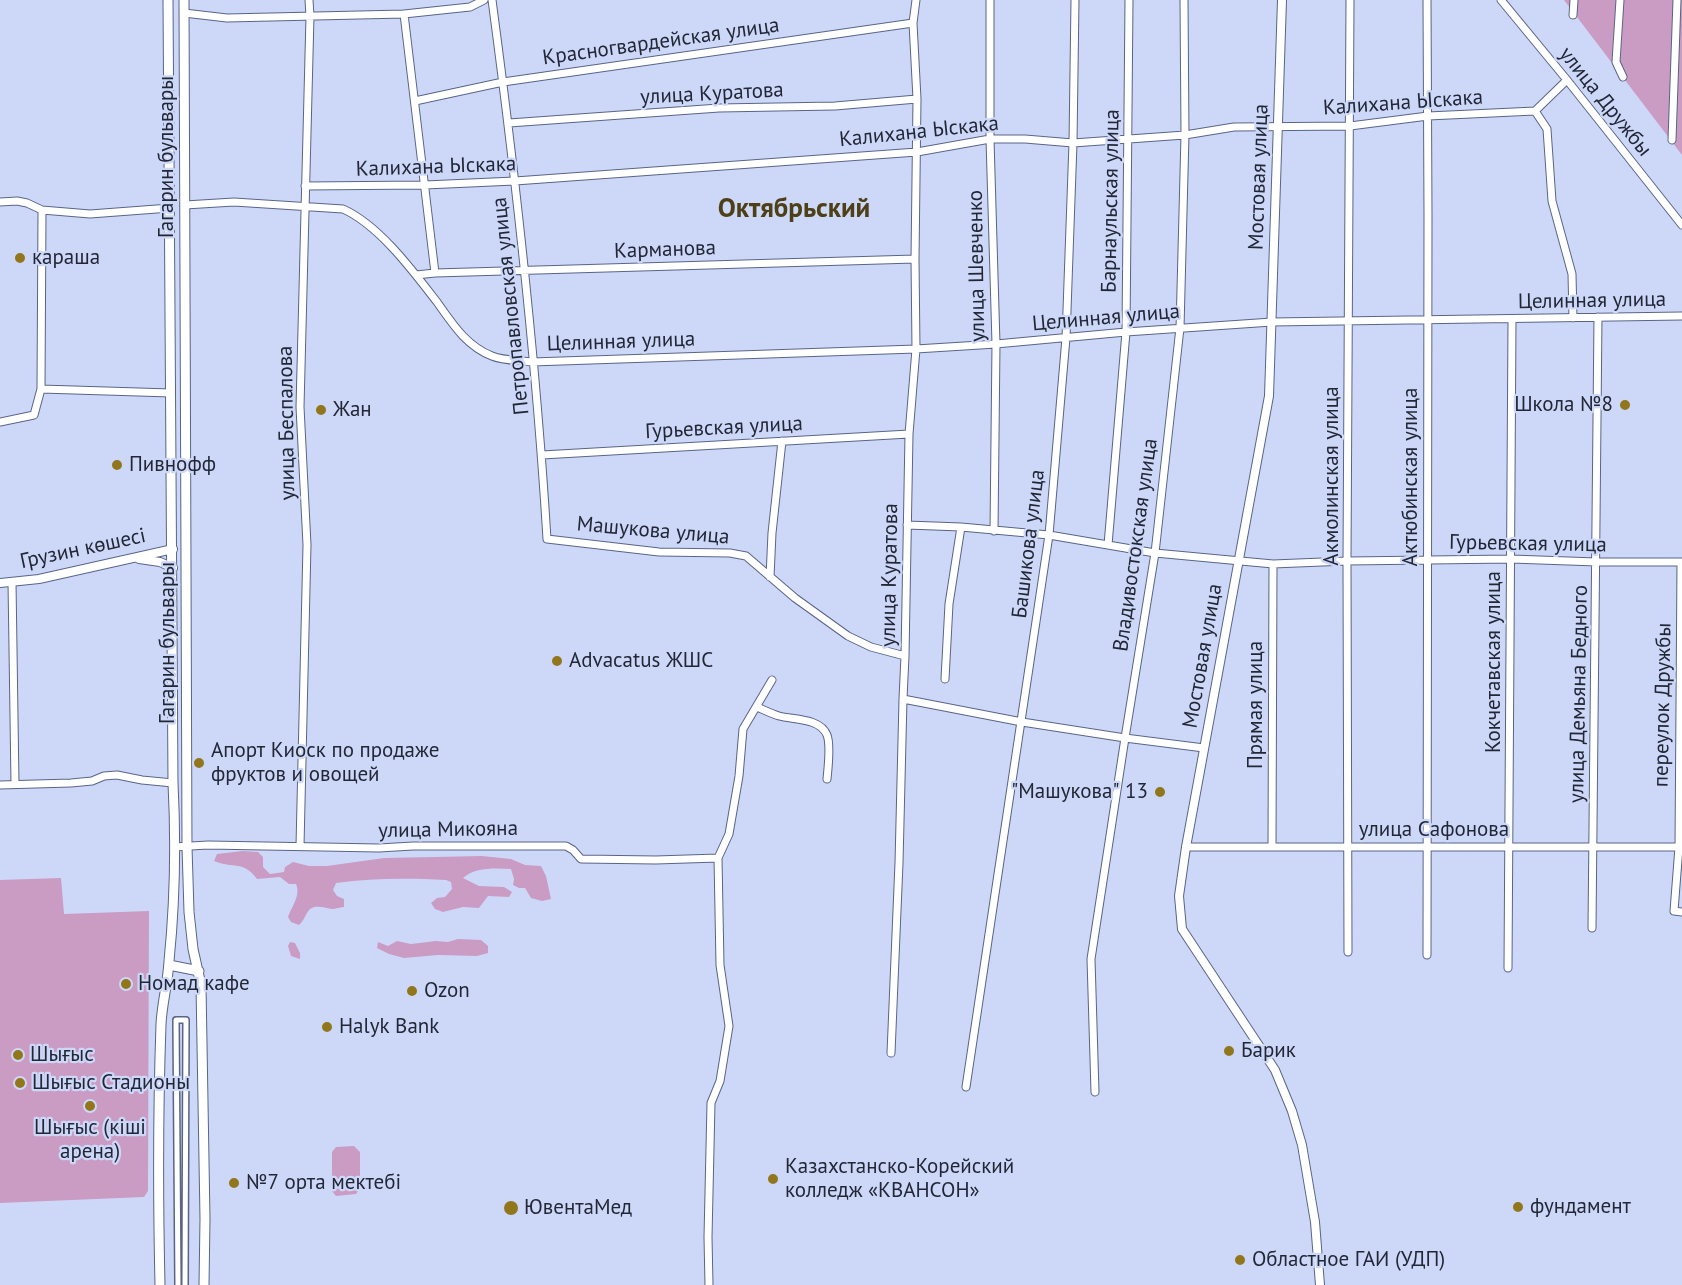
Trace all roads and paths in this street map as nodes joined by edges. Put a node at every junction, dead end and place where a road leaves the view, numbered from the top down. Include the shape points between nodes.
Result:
1 (168, 0) edge
2 (184, 0) edge
3 (309, 0) edge
4 (484, 0) edge
5 (492, 0) edge
6 (916, 0) edge
7 (990, 0) edge
8 (1075, 0) edge
9 (1129, 0) edge
10 (1184, 0) edge
11 (1282, 0) edge
12 (1350, 0) edge
13 (1427, 0) edge
14 (1501, 0) edge
15 (1574, 0) edge
16 (1620, 0) edge
17 (1677, 0) edge
18 (184, 13) junction
19 (404, 14) junction
20 (1573, 15) dead end
21 (310, 16) junction
22 (913, 23) junction
23 (1623, 77) dead end
24 (1567, 80) junction
25 (503, 82) junction
26 (917, 99) junction
27 (415, 100) junction
28 (1535, 111) junction
29 (1428, 116) junction
30 (509, 123) junction
31 (1350, 126) junction
32 (1278, 127) junction
33 (1185, 135) junction
34 (1128, 138) junction
35 (990, 140) junction
36 (1672, 140) dead end
37 (1073, 143) junction
38 (917, 152) junction
39 (515, 181) junction
40 (425, 185) junction
41 (305, 186) junction
42 (0, 202) edge
43 (185, 205) junction
44 (305, 207) junction
45 (170, 208) junction
46 (42, 210) junction
47 (1682, 225) edge
48 (915, 259) junction
49 (524, 271) junction
50 (435, 273) junction
51 (416, 275) junction
52 (1682, 316) edge
53 (1599, 317) junction
54 (1573, 318) junction
55 (1512, 319) junction
56 (1350, 321) junction
57 (1428, 321) junction
58 (1272, 322) junction
59 (1180, 328) junction
60 (1126, 332) junction
61 (1066, 338) junction
62 (996, 344) junction
63 (916, 349) junction
64 (532, 362) junction
65 (41, 389) junction
66 (171, 393) junction
67 (0, 423) edge
68 (909, 434) junction
69 (782, 441) junction
70 (542, 455) junction
71 (908, 525) junction
72 (961, 528) junction
73 (993, 531) junction
74 (1049, 535) junction
75 (547, 539) joint
76 (1108, 545) junction
77 (185, 547) junction
78 (173, 549) junction
79 (1155, 553) junction
80 (133, 558) junction
81 (1511, 559) junction
82 (1428, 560) junction
83 (1239, 561) junction
84 (1347, 561) junction
85 (1597, 562) junction
86 (1682, 562) edge
87 (1273, 564) junction
88 (173, 568) junction
89 (770, 577) junction
90 (12, 582) junction
91 (0, 583) edge
92 (905, 656) junction
93 (945, 679) dead end
94 (772, 680) dead end
95 (903, 699) junction
96 (757, 706) junction
97 (1022, 722) junction
98 (1125, 738) junction
99 (1204, 748) junction
100 (827, 779) dead end
101 (173, 783) junction
102 (15, 784) junction
103 (0, 785) edge
104 (300, 846) junction
105 (1272, 846) junction
106 (174, 847) junction
107 (187, 847) junction
108 (1186, 847) junction
109 (1349, 847) junction
110 (1427, 847) junction
111 (1510, 847) junction
112 (1680, 847) edge
113 (1594, 848) junction
114 (718, 858) junction
115 (1682, 912) edge
116 (1592, 928) dead end
117 (1348, 952) dead end
118 (1427, 955) dead end
119 (169, 965) junction
120 (1508, 968) dead end
121 (199, 971) junction
122 (891, 1053) dead end
123 (966, 1088) dead end
124 (1095, 1092) dead end
125 (187, 1123) junction
126 (177, 1124) junction
127 (160, 1285) edge
128 (178, 1285) edge
129 (185, 1285) edge
130 (204, 1285) edge
131 (709, 1285) edge
132 (1320, 1285) edge

1 - 45 main road, Гагарин бульвары
2 - 18 main road, Гагарин бульвары
3 - 21 street, улица Беспалова
4 - 19 street via 470,7
5 - 25 street, Петропавловская улица
6 - 22 street, улица Куратова
7 - 35 street, улица Шевченко
8 - 37 street, Башикова улица
9 - 34 street, Барнаульская улица
10 - 33 street, Владивостокская улица
11 - 32 street, Мостовая улица
12 - 31 street, Акмолинская улица
13 - 29 street, Актюбинская улица
14 - 24 street, улица Дружбы
15 - 20 street
16 - 23 street via 1616,62
17 - 36 street
18 - 21 street via 227,18
18 - 43 main road, Гагарин бульвары
19 - 21 street
19 - 27 street
21 - 41 street, улица Беспалова
22 - 25 street, Красногвардейская улица
22 - 26 street, улица Куратова
24 - 28 street
24 - 47 street, улица Дружбы
25 - 27 street, Красногвардейская улица
25 - 30 street, Петропавловская улица
26 - 30 street, улица Куратова
26 - 38 street, улица Куратова
27 - 40 street
28 - 29 street, Калихана Ыскака
28 - 54 street via 1547,129 1552,201 1572,274
29 - 31 street, Калихана Ыскака
29 - 57 street, Актюбинская улица
30 - 39 street, Петропавловская улица
31 - 32 street, Калихана Ыскака
31 - 56 street, Акмолинская улица
32 - 33 street, Калихана Ыскака via 1234,127
32 - 58 street, Мостовая улица
33 - 34 street, Калихана Ыскака
33 - 59 street, Владивостокская улица
34 - 37 street, Калихана Ыскака
34 - 60 street, Барнаульская улица
35 - 37 street, Калихана Ыскака
35 - 38 street, Калихана Ыскака
35 - 62 street, улица Шевченко
37 - 61 street, Башикова улица
38 - 39 street, Калихана Ыскака
38 - 48 street, улица Куратова
39 - 40 street, Калихана Ыскака
39 - 49 street, Петропавловская улица
40 - 41 street, Калихана Ыскака
40 - 50 street
41 - 44 street, улица Беспалова
42 - 46 street via 17,201
43 - 44 street, Целинная улица via 234,202
43 - 45 main road
43 - 77 main road, Гагарин бульвары
44 - 51 street, Целинная улица via 343,209 358,215
44 - 104 street, улица Беспалова via 300,407 307,545
45 - 46 street via 90,214
45 - 66 main road, Гагарин бульвары
46 - 65 street
48 - 49 street, Карманова
48 - 63 street, улица Куратова
49 - 50 street, Карманова
49 - 64 street, Петропавловская улица
50 - 51 street, Карманова
51 - 64 street, Целинная улица via 465,340 493,357
52 - 53 street, Целинная улица
53 - 54 street, Целинная улица
53 - 85 street, улица Демьяна Бедного
54 - 55 street, Целинная улица
55 - 57 street, Целинная улица
55 - 81 street, Кокчетавская улица
56 - 57 street, Целинная улица
56 - 58 street, Целинная улица
56 - 84 street, Акмолинская улица
57 - 82 street, Актюбинская улица
58 - 59 street, Целинная улица
58 - 83 street, Мостовая улица via 1269,396
59 - 60 street, Целинная улица
59 - 79 street, Владивостокская улица
60 - 61 street, Целинная улица
60 - 76 street, Барнаульская улица
61 - 62 street, Целинная улица
61 - 74 street, Башикова улица
62 - 63 street, Целинная улица
62 - 73 street, улица Шевченко
63 - 64 street, Целинная улица
63 - 68 street, улица Куратова
64 - 70 street, Петропавловская улица
65 - 66 street
65 - 67 street via 34,415
66 - 78 main road, Гагарин бульвары
68 - 69 street, Гурьевская улица
68 - 71 street, улица Куратова
69 - 70 street, Гурьевская улица
69 - 89 street
70 - 75 street, Петропавловская улица
71 - 72 street, Гурьевская улица
71 - 92 street, улица Куратова
72 - 73 street, Гурьевская улица
72 - 93 street via 949,604
73 - 74 street, Гурьевская улица
74 - 76 street, Гурьевская улица
74 - 97 street, Башикова улица
75 - 89 street, Машукова улица via 649,551 746,556
76 - 79 street, Гурьевская улица
77 - 78 main road
77 - 107 main road, Гагарин бульвары
78 - 80 street, Грузин көшесі
78 - 88 main road, Гагарин бульвары
79 - 83 street, Гурьевская улица
79 - 98 street, Владивостокская улица
80 - 88 street
80 - 90 street, Грузин көшесі
81 - 82 street, Гурьевская улица
81 - 85 street, Гурьевская улица
81 - 111 street, Кокчетавская улица
82 - 84 street, Гурьевская улица
82 - 110 street, Актюбинская улица
83 - 87 street, Гурьевская улица
83 - 99 street, Мостовая улица
84 - 87 street, Гурьевская улица
84 - 109 street, Акмолинская улица
85 - 86 street, Гурьевская улица
85 - 113 street, улица Демьяна Бедного
86 - 112 street, переулок Дружбы
87 - 105 street, Прямая улица
88 - 101 main road, Гагарин бульвары
89 - 92 street, Машукова улица via 848,636
90 - 91 street, Грузин көшесі
90 - 102 street
92 - 95 street, улица Куратова
94 - 96 street
95 - 97 street
95 - 122 street, улица Куратова
96 - 100 street via 779,716 818,725 827,735
96 - 114 street via 744,729 729,834
97 - 98 street
97 - 123 street, Башикова улица
98 - 99 street
98 - 124 street, Владивостокская улица via 1091,959
99 - 108 street, Мостовая улица
101 - 102 street via 117,775 92,781
101 - 106 main road, Гагарин бульвары
102 - 103 street
104 - 107 street, улица Микояна
104 - 114 street, улица Микояна via 566,846 581,859
105 - 108 street, улица Сафонова
105 - 109 street, улица Сафонова
106 - 107 street, улица Микояна
106 - 119 main road, Гагарин бульвары
107 - 121 main road, Гагарин бульвары via 189,912
108 - 132 street, Мостовая улица via 1179,896 1182,929 1275,1070 1292,1111 1315,1222
109 - 110 street, улица Сафонова
109 - 117 street, Акмолинская улица
110 - 111 street, улица Сафонова
110 - 118 street, Актюбинская улица
111 - 113 street, улица Сафонова
111 - 120 street, Кокчетавская улица
112 - 113 street, улица Сафонова
112 - 115 street, переулок Дружбы via 1674,911
113 - 116 street, улица Демьяна Бедного
114 - 131 street via 720,965 729,1026 720,1081 711,1103
119 - 121 main road
119 - 127 main road, Гагарин бульвары via 161,1021
121 - 130 main road, Гагарин бульвары
125 - 126 street
125 - 126 street via 186,1020 176,1020
125 - 129 street
126 - 128 street

